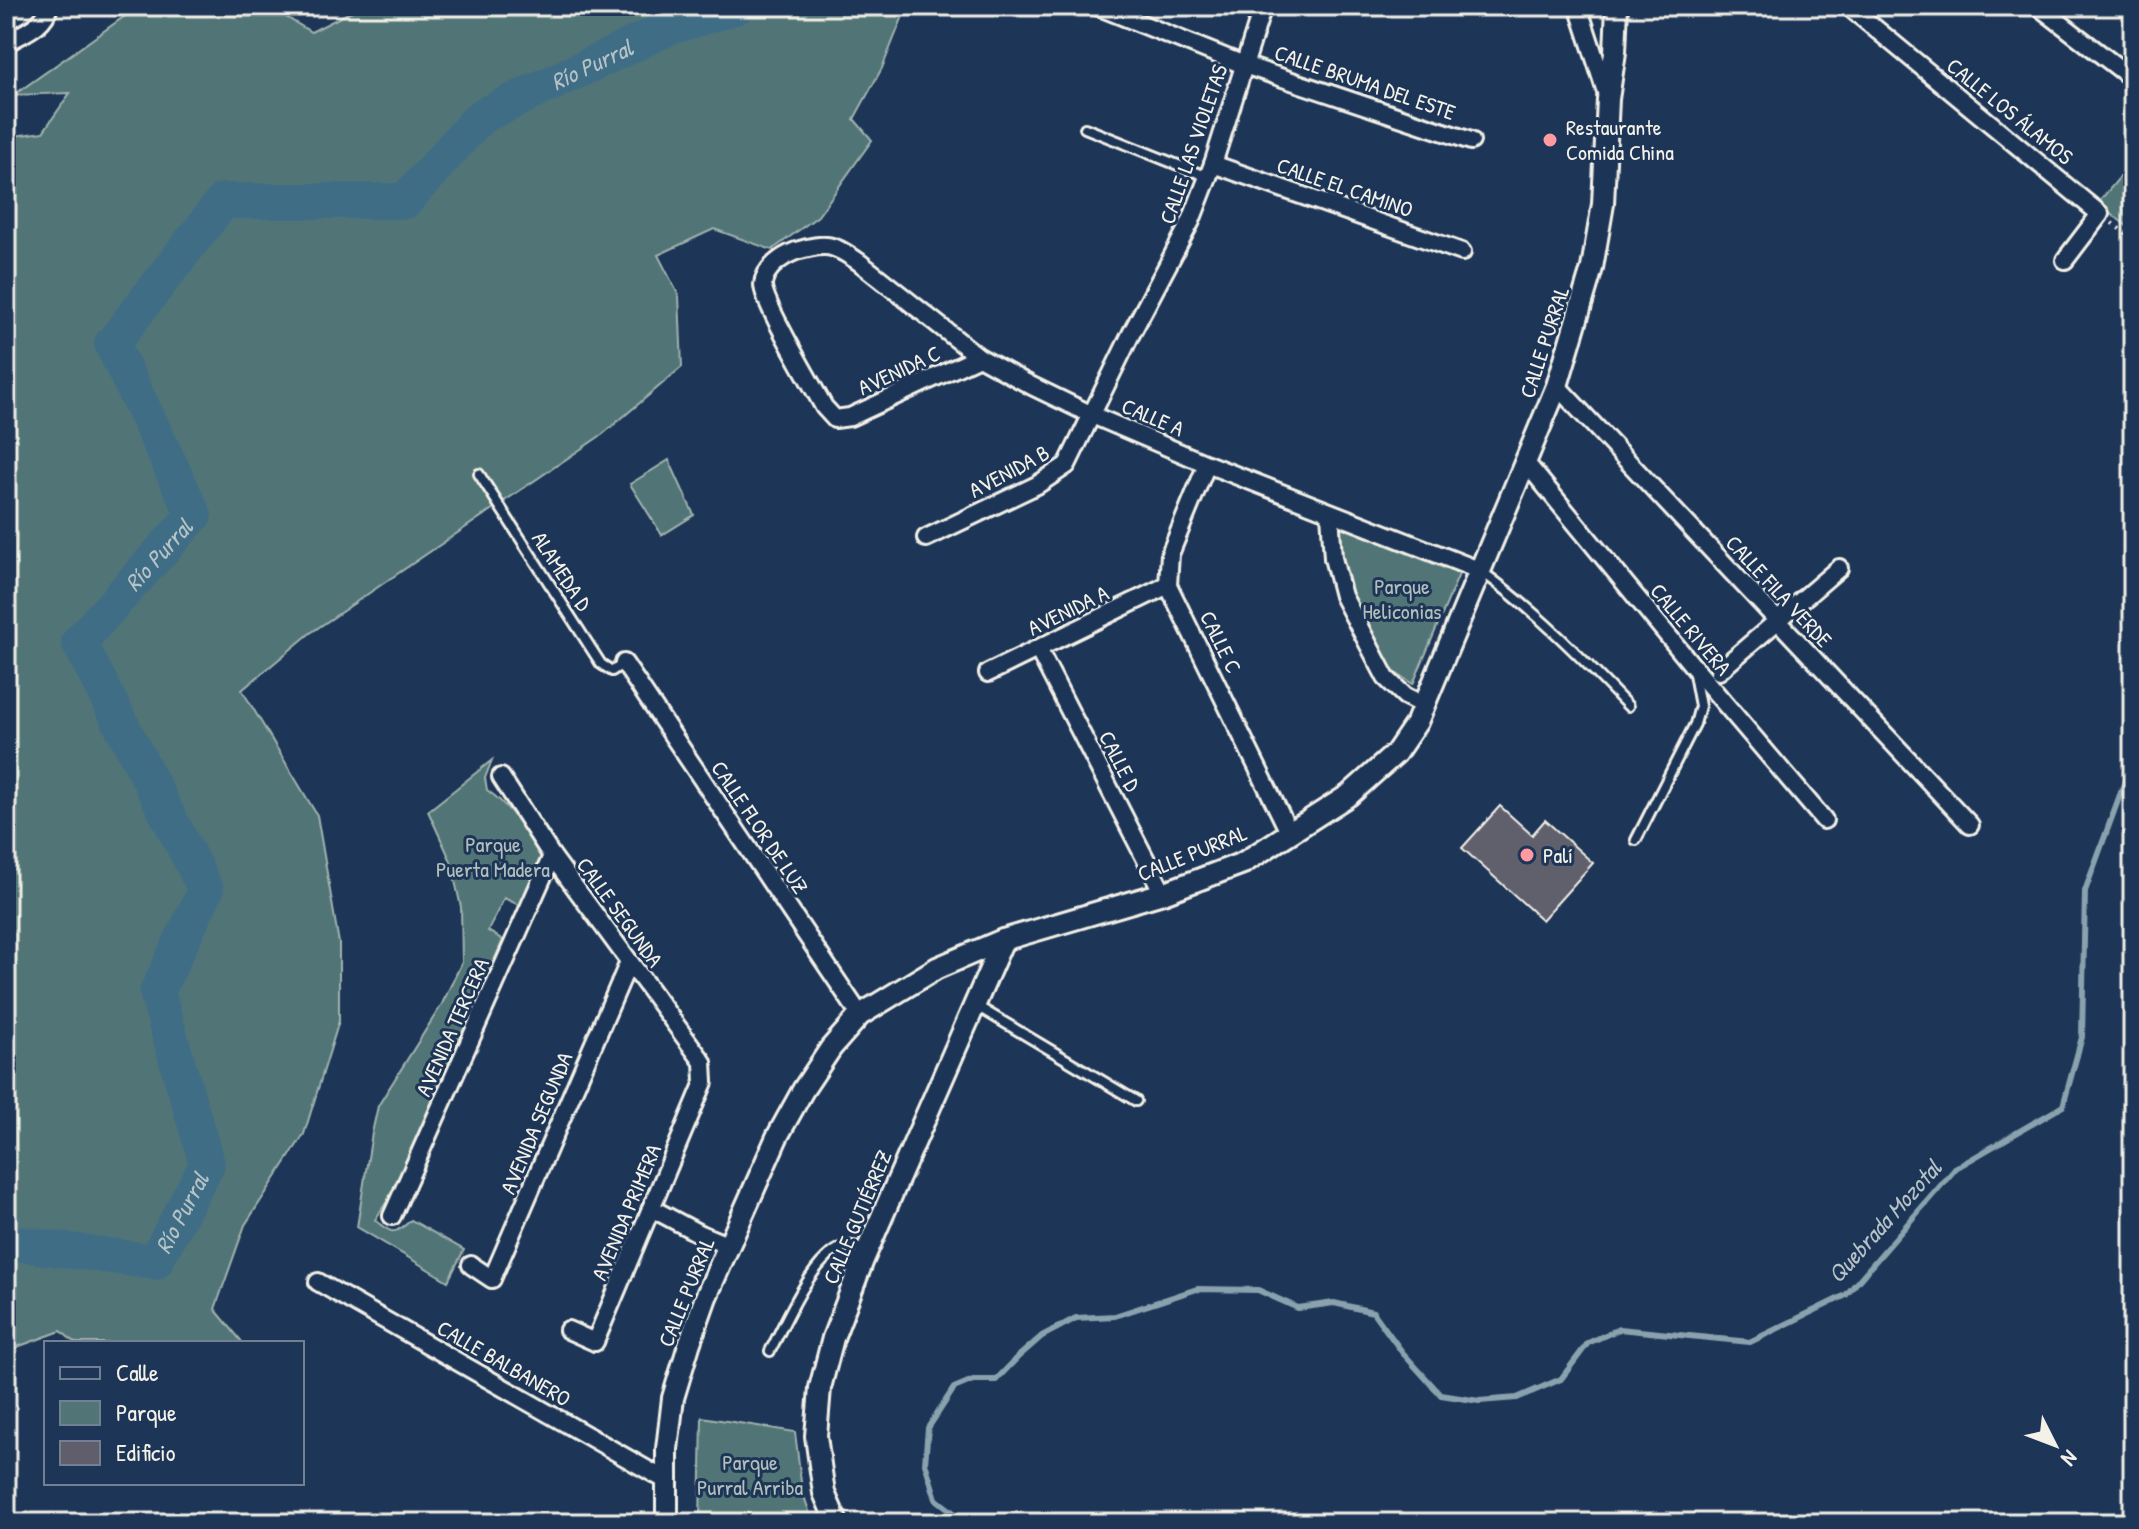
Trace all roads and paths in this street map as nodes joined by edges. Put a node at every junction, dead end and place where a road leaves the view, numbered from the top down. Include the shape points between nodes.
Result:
1 (1097, 6) edge
2 (1263, 6) edge
3 (1578, 6) edge
4 (1617, 6) edge
5 (1848, 6) edge
6 (2038, 6) edge
7 (49, 7) edge
8 (6, 43) edge
9 (1244, 65) junction
10 (2133, 79) edge
11 (1608, 99) junction
12 (1085, 128) dead end
13 (1471, 141) dead end
14 (1211, 171) junction
15 (2100, 214) junction
16 (2133, 239) edge
17 (1462, 252) dead end
18 (2065, 260) dead end
19 (1131, 334) joint
20 (979, 357) junction
21 (1557, 386) junction
22 (1092, 415) junction
23 (835, 419) joint
24 (1207, 464) junction
25 (1527, 464) junction
26 (479, 474) dead end
27 (1330, 513) junction
28 (926, 538) dead end
29 (1839, 568) dead end
30 (1481, 571) junction
31 (1168, 585) junction
32 (1776, 622) junction
33 (1038, 649) junction
34 (624, 663) joint
35 (1692, 665) junction
36 (1719, 671) dead end
37 (988, 673) dead end
38 (1425, 706) junction
39 (1628, 706) dead end
40 (501, 777) dead end
41 (1824, 820) dead end
42 (1970, 825) dead end
43 (1290, 834) junction
44 (1636, 840) dead end
45 (552, 856) junction
46 (1163, 893) junction
47 (1003, 940) junction
48 (629, 962) junction
49 (975, 1005) junction
50 (860, 1015) junction
51 (705, 1072) joint
52 (1136, 1101) dead end
53 (651, 1208) junction
54 (392, 1216) dead end
55 (729, 1246) junction
56 (867, 1251) junction
57 (471, 1265) dead end
58 (318, 1282) dead end
59 (568, 1330) dead end
60 (770, 1351) dead end
61 (667, 1481) junction
62 (667, 1523) edge
63 (837, 1523) edge

1 - 9 street, CALLE BRUMA DEL ESTE
2 - 9 street, CALLE LAS VIOLETAS
3 - 11 street
4 - 11 street, CALLE PURRAL
5 - 15 street, CALLE LOS ÁLAMOS
6 - 10 street
7 - 8 street via 36,26
9 - 13 street, CALLE BRUMA DEL ESTE
9 - 14 street, CALLE LAS VIOLETAS
11 - 21 street, CALLE PURRAL via 1603,204 1592,268
12 - 14 lane
14 - 17 street, CALLE EL CAMINO
14 - 19 street, CALLE LAS VIOLETAS via 1191,221
15 - 16 path
15 - 18 street
19 - 22 street, AVENIDA B
20 - 22 street, CALLE A
20 - 23 street, AVENIDA C via 850,417
20 - 23 street, CALLE A via 839,248 818,244 783,256 763,284 769,303
21 - 25 street, CALLE PURRAL
21 - 32 street, CALLE FILA VERDE
22 - 24 street, CALLE A
22 - 28 street, AVENIDA B via 1067,465 1054,475
24 - 27 street, CALLE A
24 - 31 street via 1170,554
25 - 30 street, CALLE PURRAL
25 - 35 street, CALLE RIVERA
26 - 34 lane, ALAMEDA D via 601,664 612,671
27 - 30 street, CALLE A
27 - 38 street via 1343,596 1386,678
29 - 32 street
30 - 38 street, CALLE PURRAL
30 - 39 lane via 1568,643
31 - 33 street, AVENIDA A
31 - 43 street, CALLE C
32 - 36 street
32 - 42 street, CALLE FILA VERDE
33 - 37 street, AVENIDA A
33 - 46 street, CALLE D
34 - 50 street, CALLE FLOR DE LUZ
35 - 41 street, CALLE RIVERA
35 - 44 lane via 1700,706 1695,724
38 - 43 street, CALLE PURRAL via 1396,753 1349,795
40 - 45 street, CALLE SEGUNDA
43 - 46 street, CALLE PURRAL via 1243,863
45 - 48 street, CALLE SEGUNDA
45 - 54 street, AVENIDA TERCERA
46 - 47 street, CALLE PURRAL
47 - 49 street, CALLE GUTIÉRREZ
47 - 50 street, CALLE PURRAL via 937,968
48 - 51 street, CALLE SEGUNDA via 703,1062
48 - 57 street, AVENIDA SEGUNDA via 492,1279
49 - 52 lane
49 - 56 street, CALLE GUTIÉRREZ
50 - 55 street, CALLE PURRAL via 803,1090
51 - 53 street, AVENIDA PRIMERA
53 - 55 street
53 - 59 street, AVENIDA PRIMERA via 595,1342
55 - 61 street, CALLE PURRAL via 673,1398
56 - 60 lane via 852,1245 839,1248 814,1269
56 - 63 street, CALLE GUTIÉRREZ via 820,1388 816,1436 824,1493
58 - 61 street, CALLE BALBANERO
61 - 62 street, CALLE PURRAL

